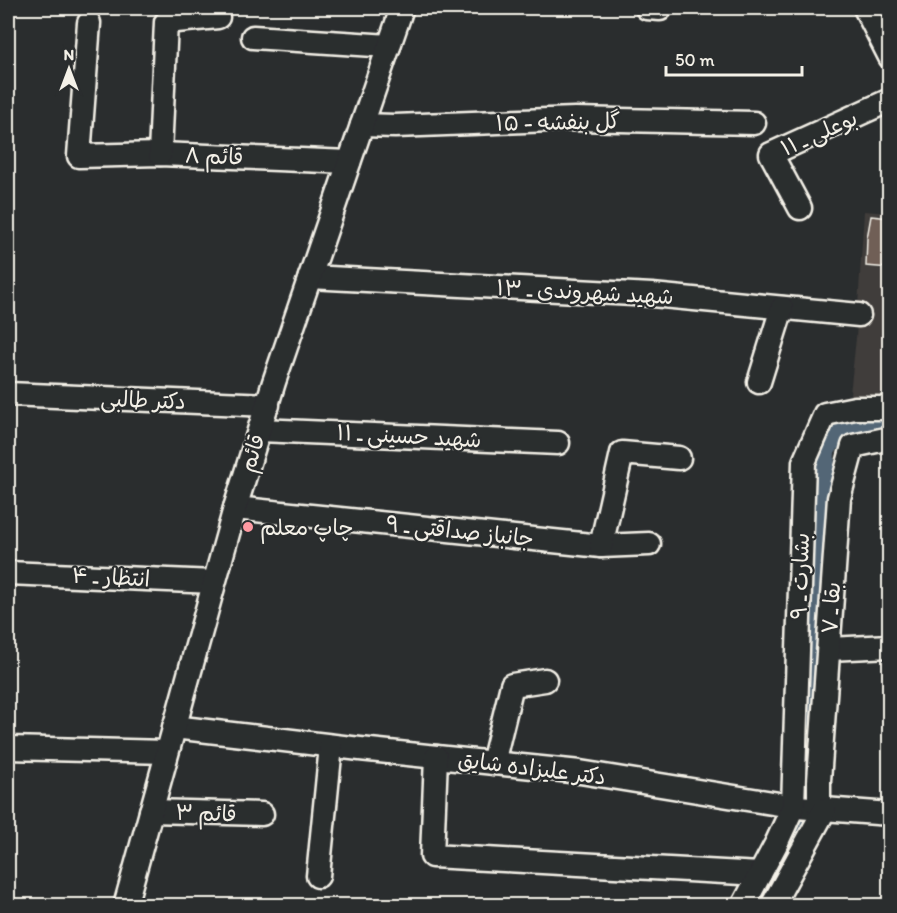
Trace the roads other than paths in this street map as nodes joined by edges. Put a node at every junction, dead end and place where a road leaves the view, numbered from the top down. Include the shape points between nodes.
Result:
1 (402, 8) edge
2 (865, 8) edge
3 (218, 17) dead end
4 (89, 23) dead end
5 (253, 37) dead end
6 (389, 46) junction
7 (890, 57) edge
8 (890, 100) edge
9 (754, 123) dead end
10 (362, 125) junction
11 (160, 154) junction
12 (349, 162) junction
13 (800, 208) dead end
14 (310, 277) junction
15 (782, 308) junction
16 (859, 315) dead end
17 (759, 382) dead end
18 (13, 395) edge
19 (268, 405) junction
20 (890, 408) edge
21 (260, 430) junction
22 (890, 438) edge
23 (558, 443) dead end
24 (679, 458) dead end
25 (235, 508) junction
26 (649, 544) dead end
27 (601, 546) junction
28 (8, 573) edge
29 (214, 582) junction
30 (890, 646) edge
31 (829, 649) junction
32 (545, 680) dead end
33 (174, 727) junction
34 (332, 746) junction
35 (8, 748) edge
36 (167, 752) junction
37 (436, 757) junction
38 (493, 763) junction
39 (793, 807) junction
40 (822, 809) junction
41 (151, 811) junction
42 (262, 814) dead end
43 (890, 814) edge
44 (760, 874) junction
45 (318, 876) dead end
46 (125, 906) edge
47 (743, 906) edge
48 (772, 906) edge

1 - 6 street, قائم
2 - 7 street
3 - 11 street via 166,22
4 - 11 street, قائم ۸ via 79,156
5 - 6 street
6 - 10 street, قائم
8 - 13 street, بوعلی ـ ۱۱ via 771,154
9 - 10 street, گل بنفشه - ۱۵ via 575,120
10 - 12 street, قائم
11 - 12 street, قائم ۸
12 - 14 street, قائم
14 - 15 street, شهید شهروندی ـ ۱۳ via 652,295
14 - 19 street, قائم
15 - 16 street, شهید شهروندی ـ ۱۳
15 - 17 street
18 - 19 street, دکتر طالبی
19 - 21 street, قائم
20 - 39 street, بشارت ـ ۹ via 855,408 825,414 804,462
21 - 23 street, شهید حسینی ـ ۱۱
21 - 25 street, قائم
22 - 31 street, بقا ـ ۷ via 853,446 839,498
24 - 27 street via 622,453
25 - 27 street, جانباز صداقتی ـ ۹
25 - 29 street, قائم
26 - 27 street, جانباز صداقتی ـ ۹
28 - 29 street, انتظار ـ ۴
29 - 33 street, قائم
30 - 31 street
31 - 40 street, بقا ـ ۷ via 819,781
32 - 38 street via 512,686
33 - 34 street, دکتر علیزاده شایق
33 - 36 street, قائم
34 - 37 street, دکتر علیزاده شایق
34 - 45 street
35 - 36 street
36 - 41 street, قائم
37 - 38 street, دکتر علیزاده شایق
37 - 44 street via 432,856
38 - 39 street, دکتر علیزاده شایق via 580,772
39 - 40 street, دکتر علیزاده شایق
39 - 44 street
40 - 43 street, دکتر علیزاده شایق
40 - 48 street
41 - 42 street, قائم ۳
41 - 46 street, قائم
44 - 47 street

